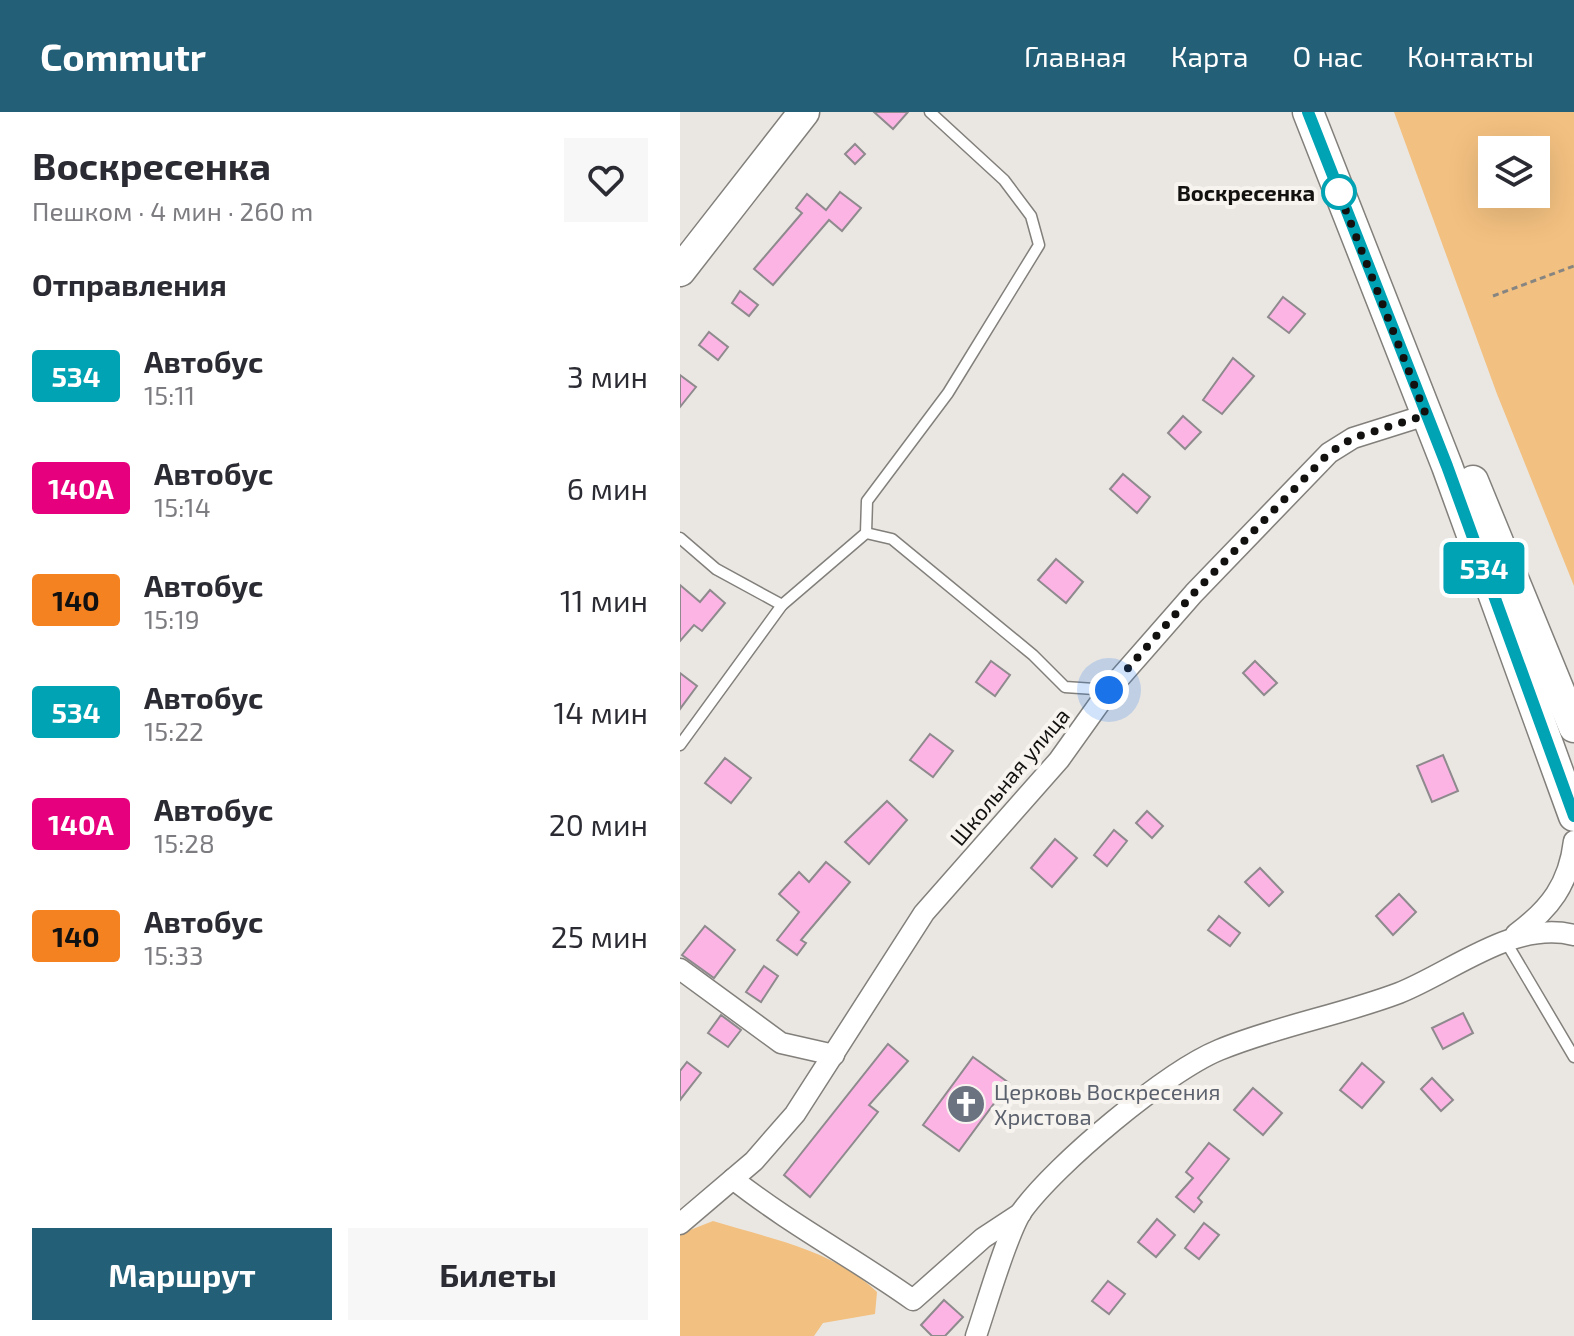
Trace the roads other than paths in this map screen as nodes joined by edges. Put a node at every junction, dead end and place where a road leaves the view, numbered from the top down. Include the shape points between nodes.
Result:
1 (804, 112) edge
2 (930, 112) edge
3 (1308, 112) edge
4 (1330, 112) edge
5 (680, 271) edge
6 (1426, 415) junction
7 (866, 533) junction
8 (680, 538) edge
9 (782, 605) junction
10 (1109, 690) junction
11 (1574, 727) edge
12 (680, 745) edge
13 (1574, 816) edge
14 (1574, 841) edge
15 (1574, 935) edge
16 (1506, 942) junction
17 (680, 969) edge
18 (834, 1055) junction
19 (1574, 1057) edge
20 (733, 1179) junction
21 (1021, 1213) junction
22 (680, 1224) edge
23 (976, 1336) edge

1 - 5 main road
2 - 7 lane via 1004,180 1031,216 1039,245 948,393 867,501
3 - 6 main road
4 - 11 main road via 1464,461
6 - 10 street, Школьная улица via 1353,438 1329,453
6 - 13 main road
7 - 9 lane
7 - 10 lane via 892,539 1065,687
8 - 9 lane via 716,569
9 - 12 lane
10 - 18 street, Школьная улица via 1059,760 924,913
14 - 16 street via 1568,874 1553,901
15 - 16 street via 1534,933
16 - 19 lane
16 - 21 street via 1399,992 1217,1051 1149,1093 1054,1176
17 - 18 street via 781,1043
18 - 20 street, Школьная улица via 795,1114
20 - 21 street via 913,1300 983,1238
20 - 22 street, Школьная улица
21 - 23 street

